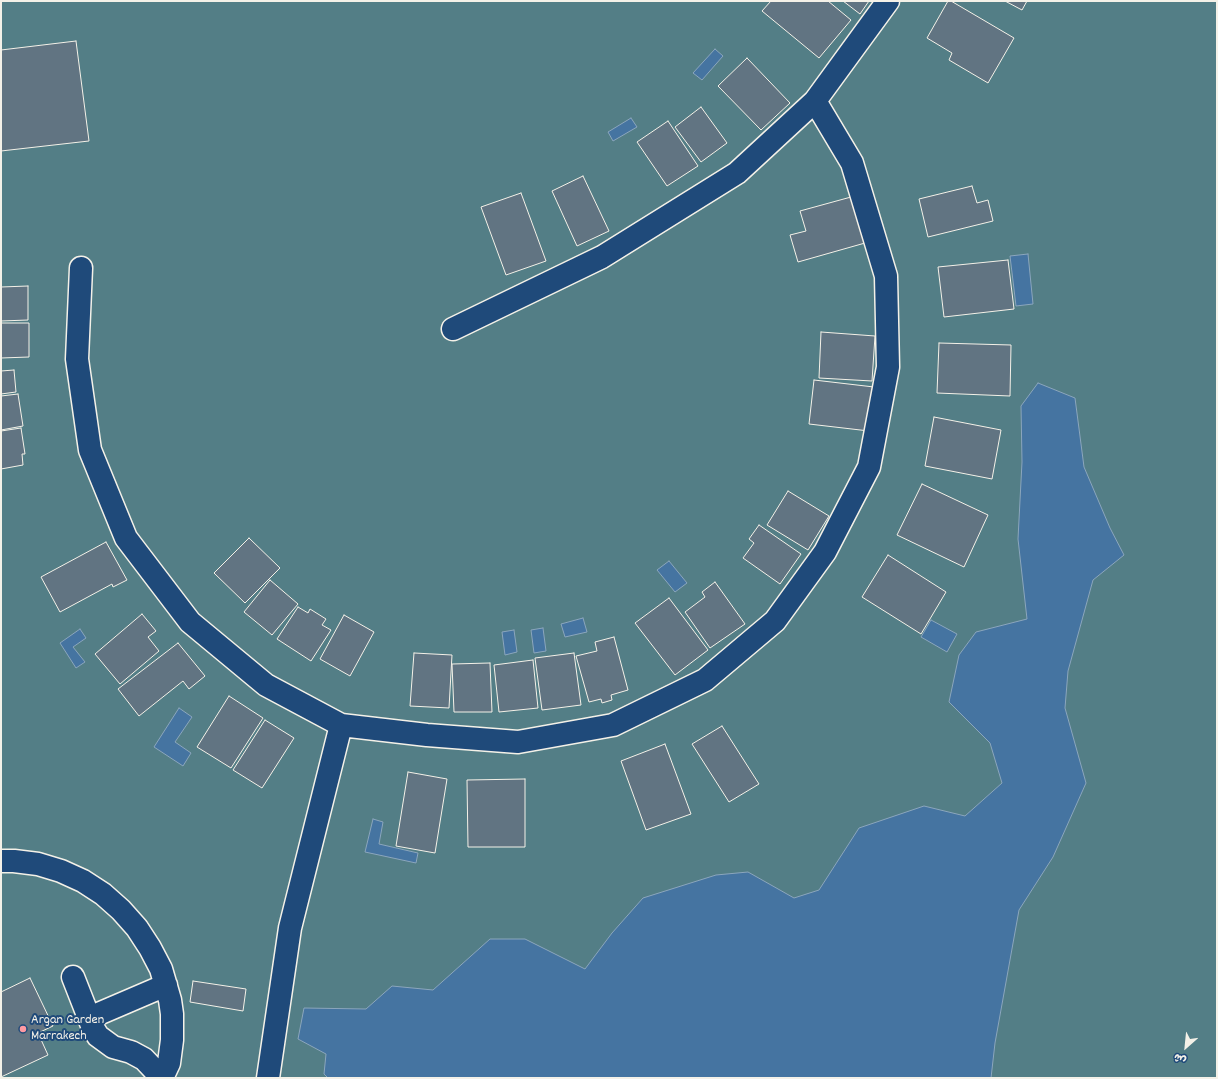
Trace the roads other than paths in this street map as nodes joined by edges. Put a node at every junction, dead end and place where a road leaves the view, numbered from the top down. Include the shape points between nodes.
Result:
1 (888, 1) edge
2 (816, 101) junction
3 (81, 268) dead end
4 (453, 329) dead end
5 (342, 725) junction
6 (1, 861) edge
7 (73, 977) dead end
8 (166, 985) junction
9 (89, 1018) junction
10 (162, 1078) edge
11 (268, 1078) edge

1 - 2 street
2 - 4 street via 737,173 602,257
2 - 5 street via 852,163 886,276 888,367 869,467 825,552 775,621 705,680 613,725 518,742
3 - 5 street via 76,359 90,450 126,538 190,622 266,685
5 - 11 street via 290,928
6 - 8 street via 38,864 61,871 103,894 137,928 161,969
7 - 9 street
8 - 9 street
8 - 10 street via 172,1014 172,1040 169,1063
9 - 10 street via 93,1028 105,1042 138,1056

